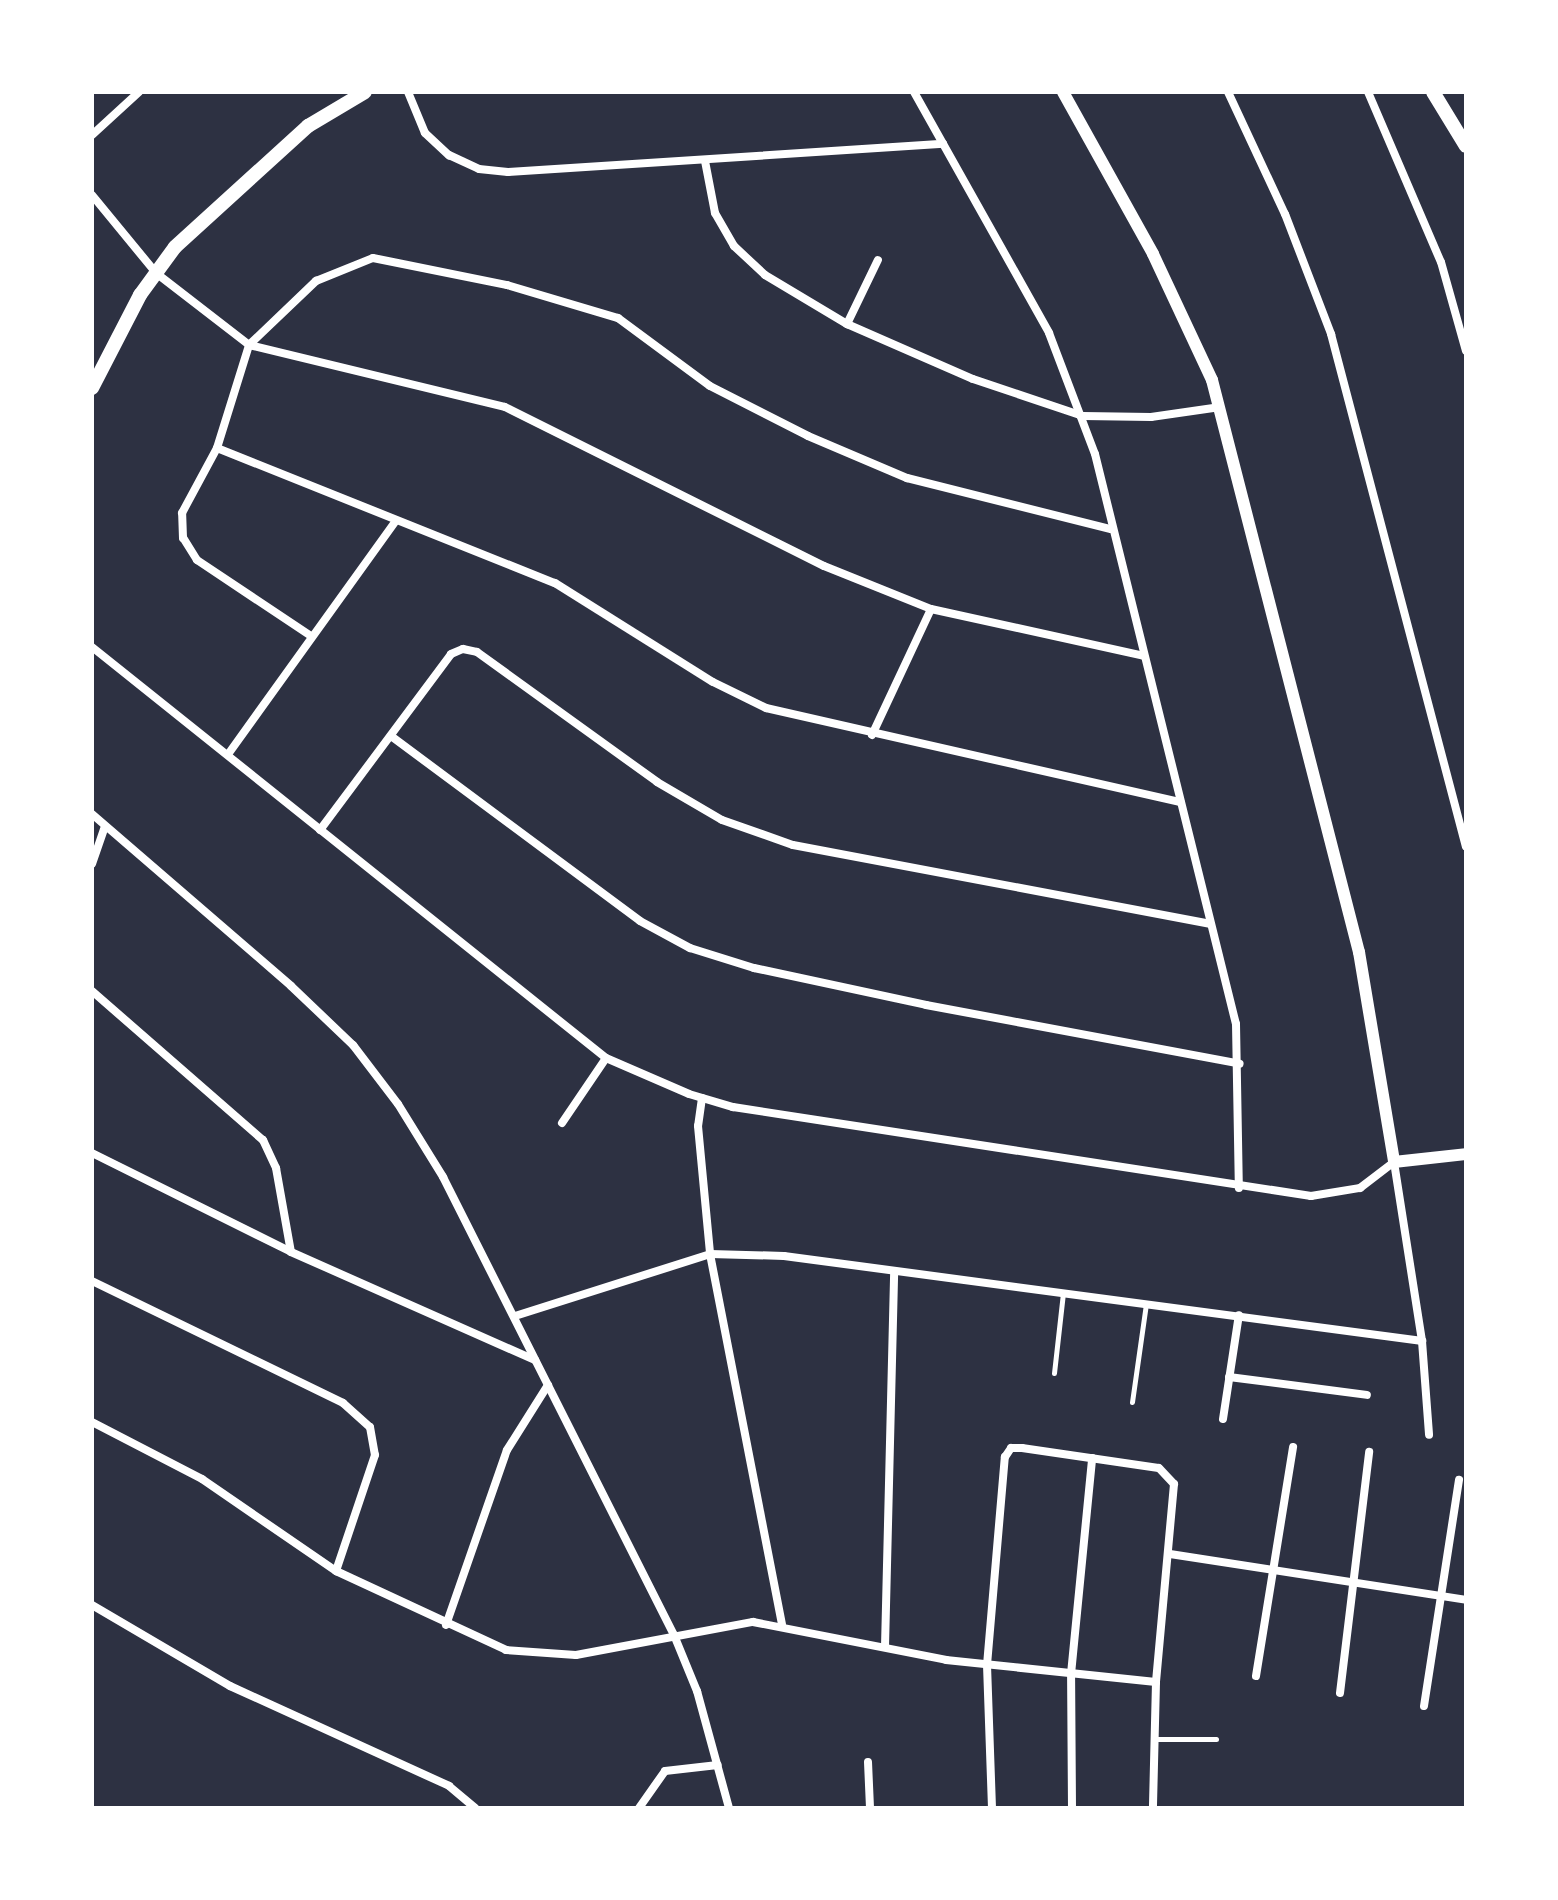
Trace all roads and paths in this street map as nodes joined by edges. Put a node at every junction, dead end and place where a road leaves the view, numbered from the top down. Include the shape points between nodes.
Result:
1 (139, 92) edge
2 (365, 92) edge
3 (408, 92) edge
4 (914, 92) edge
5 (1063, 92) edge
6 (1228, 92) edge
7 (1368, 92) edge
8 (1433, 92) edge
9 (92, 135) edge
10 (943, 144) junction
11 (1466, 146) edge
12 (705, 161) junction
13 (92, 195) edge
14 (878, 260) dead end
15 (156, 273) junction
16 (847, 324) junction
17 (249, 345) junction
18 (1466, 351) edge
19 (92, 388) edge
20 (1220, 407) junction
21 (1083, 416) junction
22 (217, 448) junction
23 (396, 521) junction
24 (1110, 529) junction
25 (931, 609) junction
26 (311, 636) junction
27 (92, 647) edge
28 (1144, 656) junction
29 (872, 735) junction
30 (391, 736) junction
31 (229, 753) junction
32 (1180, 802) junction
33 (92, 814) edge
34 (105, 827) junction
35 (320, 830) junction
36 (1466, 847) edge
37 (92, 864) edge
38 (1210, 924) junction
39 (92, 991) edge
40 (606, 1058) junction
41 (1240, 1064) junction
42 (702, 1098) junction
43 (562, 1123) dead end
44 (92, 1153) edge
45 (1466, 1154) edge
46 (1394, 1162) junction
47 (1239, 1188) junction
48 (291, 1252) junction
49 (710, 1254) junction
50 (894, 1272) junction
51 (92, 1281) edge
52 (1063, 1293) junction
53 (1146, 1304) junction
54 (1239, 1315) junction
55 (515, 1316) junction
56 (1422, 1341) junction
57 (535, 1360) junction
58 (1054, 1373) dead end
59 (1229, 1377) junction
60 (548, 1385) junction
61 (1367, 1395) dead end
62 (1132, 1402) dead end
63 (1223, 1419) dead end
64 (92, 1422) edge
65 (1429, 1435) dead end
66 (1293, 1447) dead end
67 (1369, 1452) dead end
68 (1092, 1458) junction
69 (1459, 1480) dead end
70 (1170, 1554) junction
71 (1273, 1570) junction
72 (336, 1571) junction
73 (1353, 1582) junction
74 (1441, 1596) junction
75 (1466, 1600) edge
76 (92, 1605) edge
77 (782, 1624) junction
78 (446, 1625) junction
79 (674, 1635) junction
80 (885, 1647) junction
81 (987, 1665) junction
82 (1071, 1674) junction
83 (1256, 1676) dead end
84 (1156, 1682) junction
85 (1340, 1693) dead end
86 (1424, 1706) dead end
87 (1154, 1739) junction
88 (1216, 1739) dead end
89 (868, 1762) dead end
90 (718, 1765) junction
91 (475, 1808) edge
92 (639, 1808) edge
93 (729, 1808) edge
94 (870, 1808) edge
95 (992, 1808) edge
96 (1072, 1808) edge
97 (1153, 1808) edge

1 - 9 street
2 - 15 main road via 308,126 175,247
3 - 12 street via 425,133 449,155 479,169 508,172
4 - 10 street
5 - 20 street via 1160,267
6 - 36 street via 1285,214 1331,334
7 - 18 street via 1441,262
8 - 11 main road
10 - 12 street
10 - 21 street via 1049,333
12 - 16 street via 715,213 734,246 765,275
13 - 15 street
14 - 16 street
15 - 17 street
15 - 19 main road
16 - 21 street via 961,375
17 - 22 street
17 - 24 street via 316,281 344,266 373,258 408,262 618,318 750,411 907,478
17 - 25 street via 505,407 824,566
20 - 21 street via 1151,417
20 - 46 street via 1359,952
21 - 24 street
22 - 23 street
22 - 26 street via 182,513 183,538 197,560 216,575
23 - 26 street
23 - 29 street via 555,583 740,697
24 - 28 street
25 - 28 street
25 - 29 street
26 - 31 street
27 - 31 street
28 - 32 street
29 - 32 street
30 - 35 street
30 - 38 street via 451,654 477,652 657,782 722,820 793,845
30 - 41 street via 640,921 690,948 754,968 926,1005
31 - 35 street
32 - 38 street
33 - 34 street
34 - 37 street
34 - 55 street via 353,1045 443,1177
35 - 40 street
38 - 41 street via 1236,1024
39 - 48 street via 263,1140 276,1168
40 - 42 street
40 - 43 street
41 - 47 street
42 - 47 street via 748,1110
42 - 49 street via 698,1126
44 - 48 street
45 - 46 street
46 - 47 street via 1346,1192 1311,1196
46 - 56 street
48 - 57 street
49 - 50 street via 784,1256
49 - 55 street
49 - 77 street
50 - 52 street
50 - 80 street
51 - 72 street via 343,1403 370,1427 375,1455
52 - 53 street
52 - 58 lane
53 - 54 street
53 - 62 lane
54 - 56 street
54 - 59 street
55 - 57 street
56 - 65 street
57 - 60 street
59 - 61 street
59 - 63 street
60 - 78 street via 507,1450
60 - 79 street
64 - 72 street via 202,1479
66 - 71 street
67 - 73 street
68 - 70 street via 1169,1473 1174,1484
68 - 81 street via 1011,1448 1005,1457
68 - 82 street
69 - 74 street
70 - 71 street
70 - 84 street
71 - 73 street
71 - 83 street
72 - 78 street
73 - 74 street
73 - 85 street
74 - 75 street
74 - 86 street
76 - 91 street via 230,1686 449,1786
77 - 79 street via 753,1622
77 - 80 street
78 - 79 street via 506,1650 542,1656 607,1650
79 - 90 street
80 - 81 street
81 - 82 street
81 - 95 street
82 - 84 street
82 - 96 street
84 - 87 street
87 - 88 lane
87 - 97 street
89 - 94 street
90 - 92 street via 665,1771
90 - 93 street

